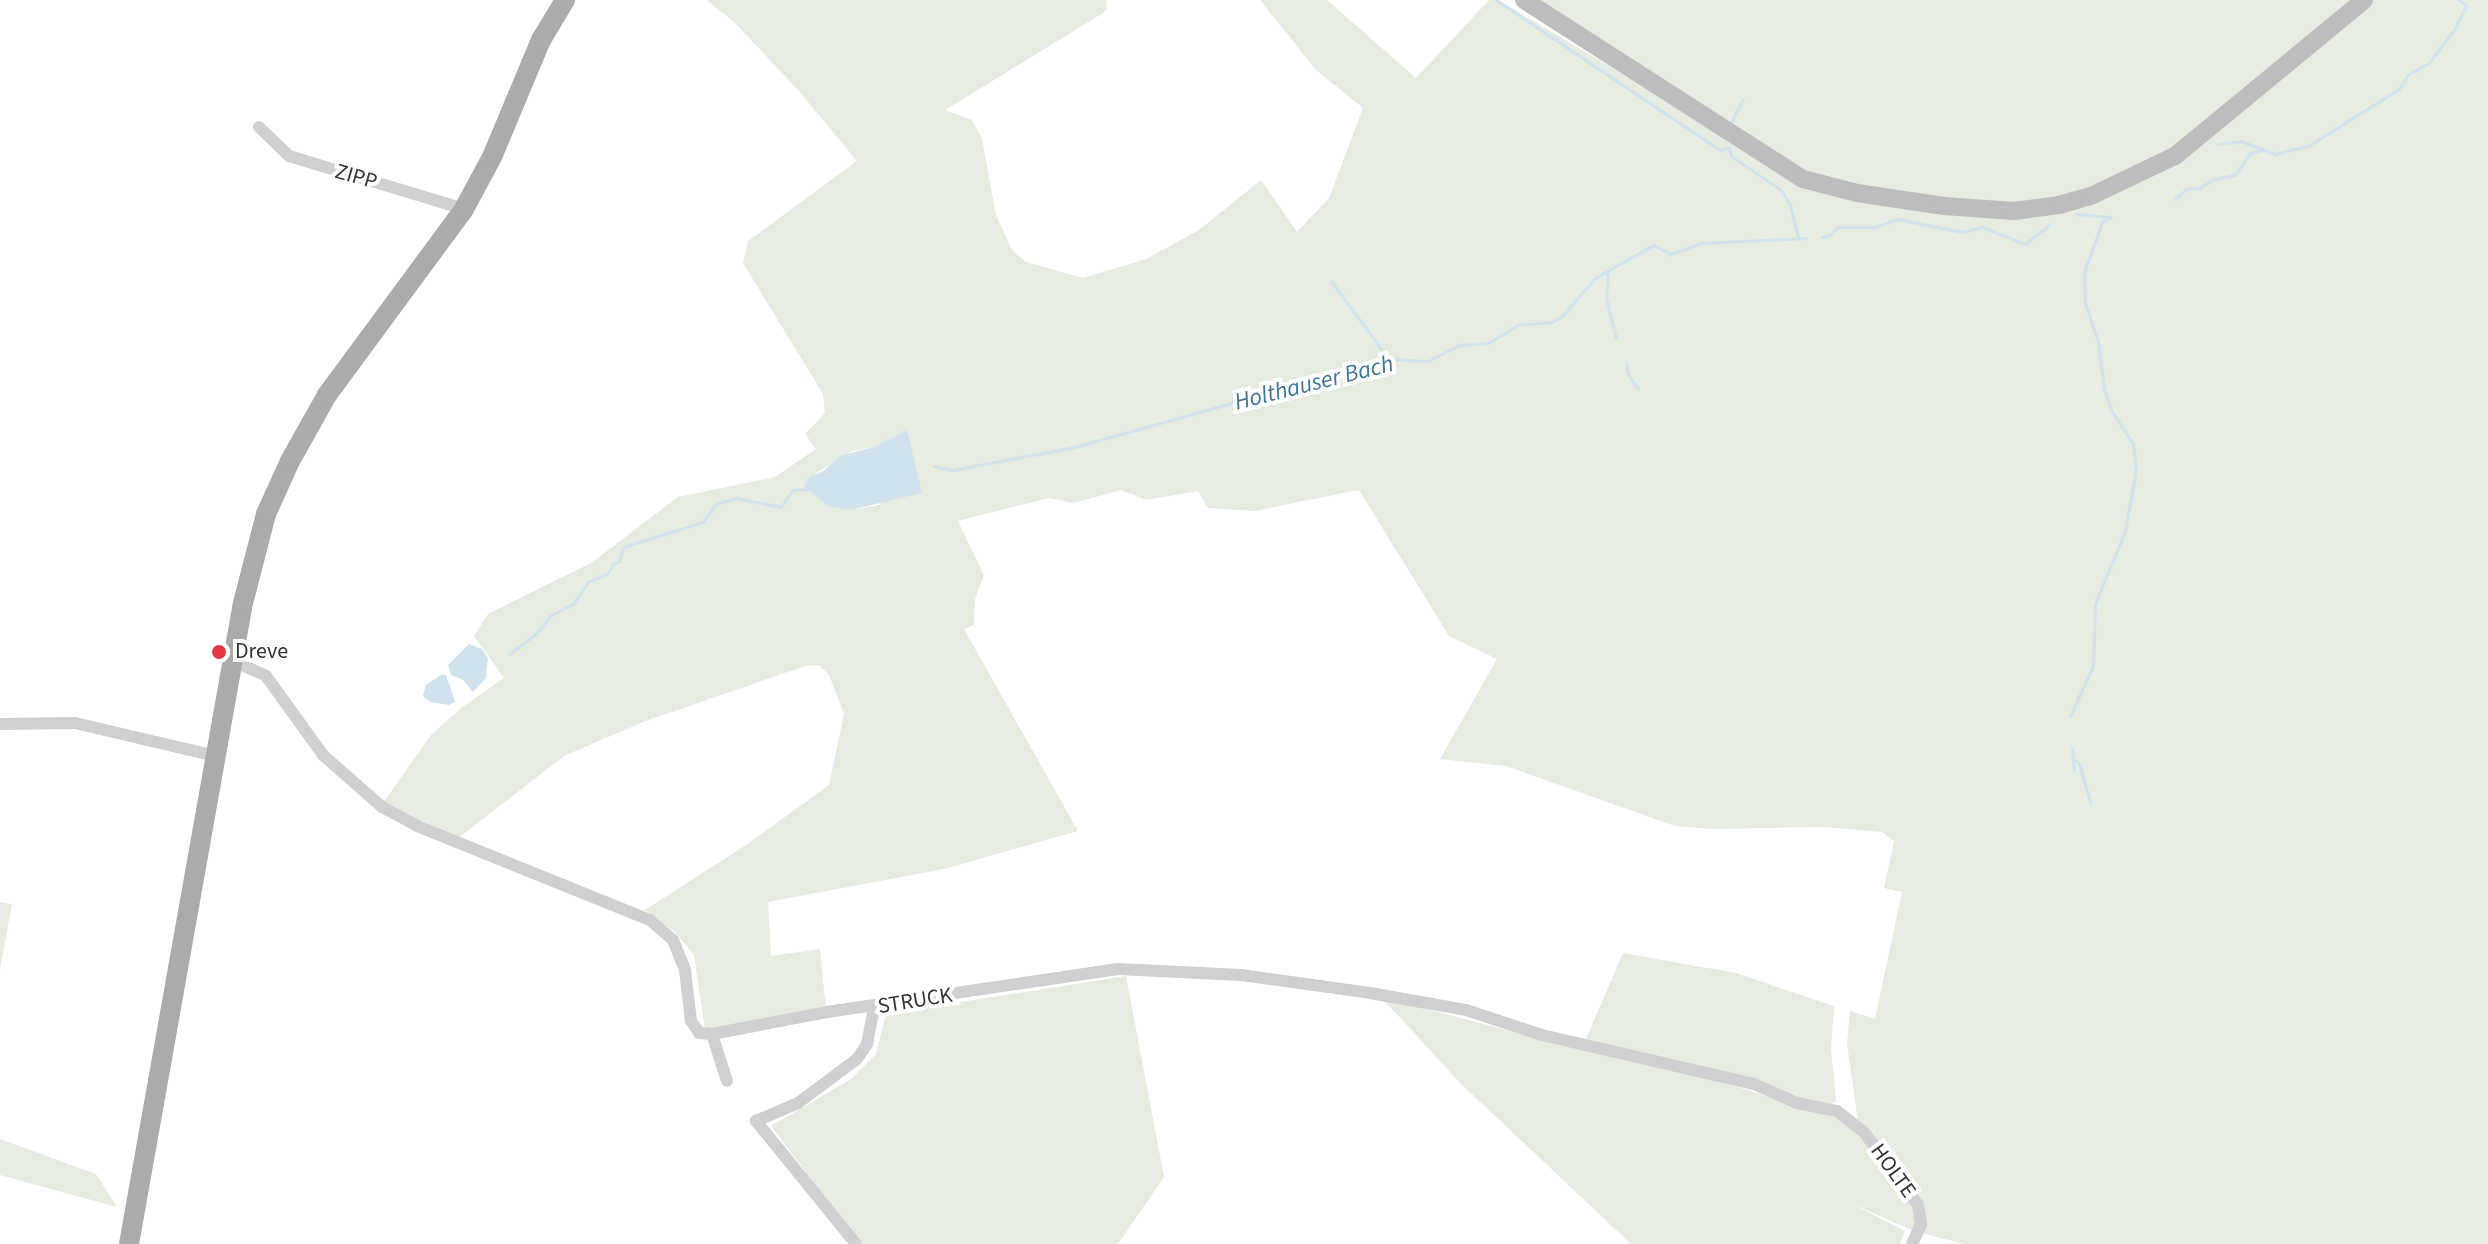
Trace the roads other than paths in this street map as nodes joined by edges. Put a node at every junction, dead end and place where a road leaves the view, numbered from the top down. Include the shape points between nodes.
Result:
1 (565, 0) edge
2 (1524, 0) edge
3 (2364, 0) edge
4 (259, 127) dead end
5 (464, 209) junction
6 (233, 661) junction
7 (0, 724) edge
8 (216, 756) junction
9 (874, 1008) junction
10 (712, 1034) junction
11 (727, 1081) dead end
12 (1837, 1111) joint
13 (129, 1244) edge
14 (856, 1244) edge
15 (1912, 1244) edge

1 - 5 main road via 541,40
2 - 3 street via 1803,179 1868,194 2014,211 2091,196 2175,156
4 - 5 street, ZIPP via 289,156
5 - 6 main road via 327,395 290,461 254,555
6 - 8 main road
6 - 10 street via 266,676 324,756 382,807 650,920 673,940 691,1021 699,1033
7 - 8 street via 75,723
8 - 13 main road
9 - 10 street, STRUCK
9 - 12 street, STRUCK via 1118,969 1241,975 1466,1010 1542,1035 1754,1084 1797,1103
9 - 14 street via 867,1044 857,1059 798,1103 756,1121
10 - 11 street
12 - 15 street, HOLTE via 1864,1132 1918,1205 1921,1224

